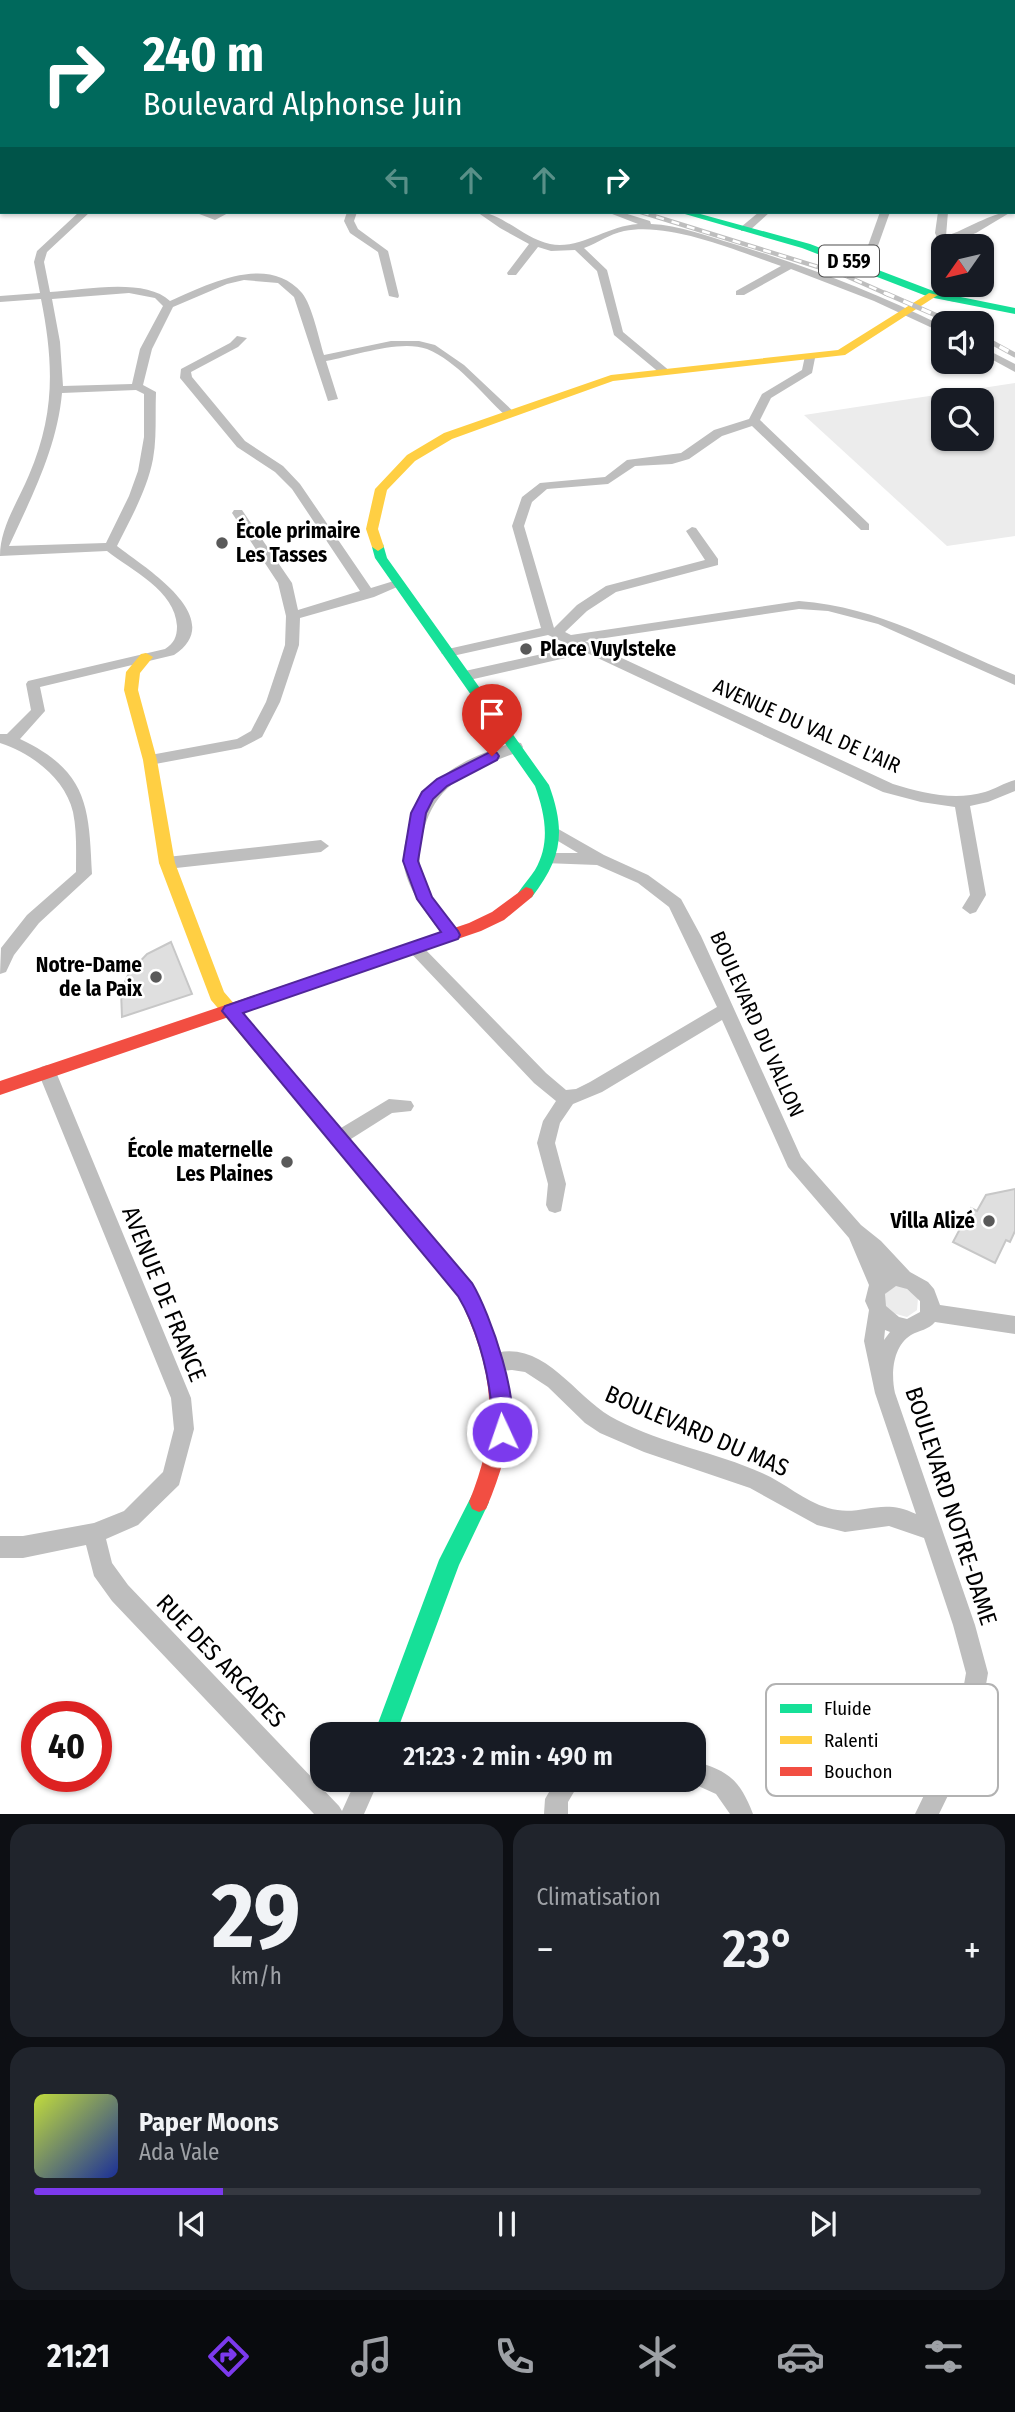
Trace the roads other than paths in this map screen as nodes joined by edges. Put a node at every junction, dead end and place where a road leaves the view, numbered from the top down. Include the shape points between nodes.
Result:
1 (83, 214) edge
2 (204, 214) edge
3 (222, 214) edge
4 (351, 214) edge
5 (485, 214) edge
6 (618, 214) edge
7 (690, 214) edge
8 (763, 214) edge
9 (884, 214) edge
10 (943, 214) edge
11 (1004, 214) edge
12 (653, 225) junction
13 (745, 229) junction
14 (940, 234) edge
15 (966, 234) edge
16 (536, 243) junction
17 (577, 247) junction
18 (791, 265) junction
19 (865, 268) junction
20 (512, 273) dead end
21 (740, 293) dead end
22 (394, 296) dead end
23 (45, 297) junction
24 (931, 297) joint
25 (968, 298) edge
26 (0, 299) edge
27 (169, 305) junction
28 (910, 311) junction
29 (1015, 312) edge
30 (931, 323) edge
31 (241, 338) dead end
32 (994, 357) edge
33 (809, 358) junction
34 (320, 359) junction
35 (1015, 369) edge
36 (665, 372) junction
37 (137, 387) junction
38 (57, 390) junction
39 (332, 399) dead end
40 (509, 413) junction
41 (754, 421) junction
42 (238, 513) dead end
43 (865, 527) dead end
44 (692, 531) dead end
45 (110, 547) junction
46 (0, 551) edge
47 (397, 584) junction
48 (369, 594) junction
49 (293, 616) junction
50 (552, 632) junction
51 (572, 639) junction
52 (588, 649) junction
53 (448, 653) junction
54 (146, 657) junction
55 (465, 676) junction
56 (1015, 680) edge
57 (5, 739) edge
58 (516, 747) junction
59 (150, 760) junction
60 (1015, 785) edge
61 (962, 803) junction
62 (552, 831) junction
63 (321, 846) dead end
64 (548, 859) junction
65 (600, 859) junction
66 (167, 863) junction
67 (970, 908) dead end
68 (452, 935) junction
69 (414, 948) junction
70 (0, 968) edge
71 (726, 1010) junction
72 (230, 1011) junction
73 (47, 1072) junction
74 (0, 1088) edge
75 (568, 1099) junction
76 (405, 1106) dead end
77 (337, 1139) junction
78 (555, 1205) dead end
79 (853, 1231) junction
80 (904, 1278) junction
81 (879, 1286) junction
82 (878, 1311) junction
83 (929, 1311) junction
84 (1015, 1325) edge
85 (905, 1327) junction
86 (493, 1362) junction
87 (882, 1371) junction
88 (922, 1501) junction
89 (896, 1516) junction
90 (930, 1527) junction
91 (94, 1533) junction
92 (0, 1548) edge
93 (975, 1684) edge
94 (390, 1722) edge
95 (706, 1775) edge
96 (362, 1792) edge
97 (561, 1792) edge
98 (935, 1796) edge
99 (331, 1814) edge
100 (352, 1814) edge
101 (556, 1814) edge
102 (742, 1814) edge
103 (926, 1814) edge

1 - 23 street via 42,251 39,262
2 - 3 street via 215,218
4 - 22 street via 354,231 383,251
5 - 16 street
6 - 12 street
7 - 13 street, D 559
8 - 13 street
9 - 19 street
10 - 14 street
11 - 15 street
12 - 17 street via 606,233
12 - 18 street
13 - 19 street, D 559
16 - 17 street
16 - 20 street
17 - 36 street via 602,270 618,333
18 - 21 street
18 - 28 street
19 - 24 street, D 559
23 - 26 street
23 - 27 street via 146,291
23 - 38 street via 56,349
24 - 28 street
25 - 29 street, D 559
27 - 34 street via 244,277 281,281 299,296
27 - 37 street via 146,349
28 - 30 street
28 - 33 street via 841,353
31 - 48 street via 185,371 186,378 240,444 279,469 296,487
32 - 35 street
33 - 36 street
33 - 41 street via 808,371 766,396
34 - 39 street
34 - 40 street via 408,343 431,347
36 - 40 street via 611,378
37 - 38 street
37 - 45 street via 150,392 149,443 137,495
38 - 46 street via 40,461
40 - 47 street via 448,436 411,458 381,489 372,529 381,558
41 - 43 street
41 - 50 street via 718,433 685,456 631,463 608,480 544,486 526,500 518,526
42 - 49 street via 285,583
44 - 50 street via 713,562 611,589
45 - 46 street
45 - 54 street via 128,564 149,574 176,601 185,620 178,647
47 - 48 street
47 - 53 street
48 - 49 street
49 - 59 street via 292,645 274,702 257,734 241,743
50 - 51 street
50 - 53 street
51 - 52 street
51 - 56 street via 825,605 887,621
52 - 55 street
52 - 61 street, AVENUE DU VAL DE L'AIR via 888,788
53 - 55 street
54 - 57 street via 33,684 38,711
54 - 59 street via 133,672 131,690
55 - 58 street
57 - 70 street via 53,765 78,804 84,874 33,919
58 - 62 street via 542,785 552,812
58 - 68 street via 442,782 419,813 410,861 425,899
59 - 66 street
60 - 61 street, AVENUE DU VAL DE L'AIR via 993,798
61 - 67 street via 978,895
62 - 64 street
62 - 65 street, BOULEVARD DU VALLON
63 - 66 street
64 - 65 street, BOULEVARD DU VALLON
64 - 68 street via 521,899 496,918
65 - 71 street, BOULEVARD DU VALLON via 643,878 675,904
66 - 72 street via 217,995
68 - 69 street
69 - 72 street
69 - 75 street via 540,1078
71 - 75 street
71 - 79 street, BOULEVARD DU VALLON via 794,1162
72 - 73 street
72 - 77 street
73 - 74 street
73 - 91 street, AVENUE DE FRANCE via 181,1398 184,1429 172,1478 131,1518
75 - 78 street via 552,1121 546,1143 557,1184
76 - 77 street via 389,1105
77 - 86 street via 465,1289
79 - 80 street, BOULEVARD DU VALLON
79 - 81 street, BOULEVARD DU VALLON
80 - 81 street via 889,1278
80 - 83 street via 921,1286
81 - 82 street via 874,1298
82 - 85 street
82 - 87 street, BOULEVARD NOTRE-DAME via 874,1341
83 - 84 street
83 - 85 street via 921,1323
85 - 87 street, BOULEVARD NOTRE-DAME via 891,1346
86 - 89 street, BOULEVARD DU MAS via 530,1363 555,1378 570,1399 608,1426 756,1481 818,1514 838,1521
86 - 94 street via 502,1421 496,1463 451,1558
87 - 88 street, BOULEVARD NOTRE-DAME via 885,1393
88 - 89 street, BOULEVARD DU MAS via 906,1504
88 - 90 street, BOULEVARD NOTRE-DAME
89 - 90 street, BOULEVARD DU MAS via 920,1529
90 - 93 street, BOULEVARD NOTRE-DAME via 964,1625 977,1674
91 - 92 street, AVENUE DE FRANCE
91 - 99 street, RUE DES ARCADES via 102,1568 120,1594
95 - 102 street via 716,1778 735,1796
96 - 100 street
97 - 101 street
98 - 103 street, BOULEVARD NOTRE-DAME

